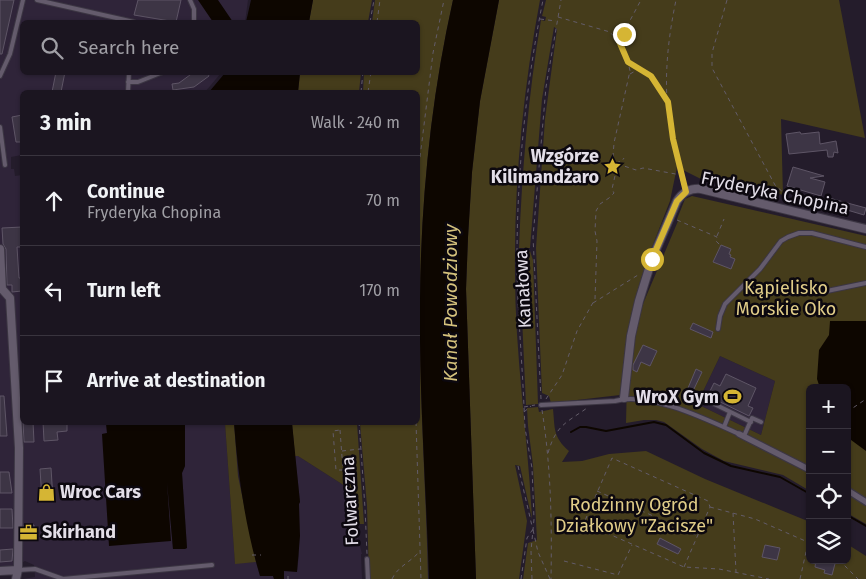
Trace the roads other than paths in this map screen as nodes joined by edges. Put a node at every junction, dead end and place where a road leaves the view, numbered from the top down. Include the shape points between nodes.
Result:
1 (23, 0) edge
2 (37, 0) edge
3 (190, 0) edge
4 (126, 20) edge
5 (194, 20) edge
6 (0, 61) edge
7 (7, 62) junction
8 (129, 75) edge
9 (156, 75) edge
10 (0, 76) edge
11 (128, 82) junction
12 (128, 90) edge
13 (0, 127) edge
14 (5, 164) dead end
15 (866, 229) edge
16 (866, 247) edge
17 (0, 250) edge
18 (866, 283) edge
19 (790, 293) dead end
20 (718, 329) dead end
21 (624, 398) junction
22 (702, 398) dead end
23 (541, 405) road end
24 (730, 412) junction
25 (751, 422) junction
26 (762, 422) dead end
27 (724, 427) junction
28 (741, 435) junction
29 (806, 468) edge
30 (851, 493) edge
31 (866, 502) edge
32 (367, 559) road end
33 (212, 565) dead end
34 (18, 570) junction
35 (0, 571) edge
36 (16, 579) edge
37 (368, 579) edge

1 - 7 lane
2 - 4 lane
3 - 5 lane
6 - 7 lane
7 - 10 lane
8 - 11 lane
9 - 11 lane
11 - 12 lane
13 - 14 lane
15 - 21 street, Fryderyka Chopina via 701,189 686,192 677,201 647,272 631,336
16 - 20 lane via 812,233 788,236 725,304
17 - 34 street via 2,289 10,298 16,377
18 - 19 lane via 827,291
21 - 23 lane
21 - 27 lane via 692,412
22 - 24 lane
24 - 25 lane
24 - 27 lane
25 - 26 lane via 752,418
25 - 28 lane
27 - 28 lane
28 - 29 street
30 - 31 street
32 - 37 lane, Folwarczna
33 - 34 lane via 64,579 35,569
34 - 35 street
34 - 36 street

